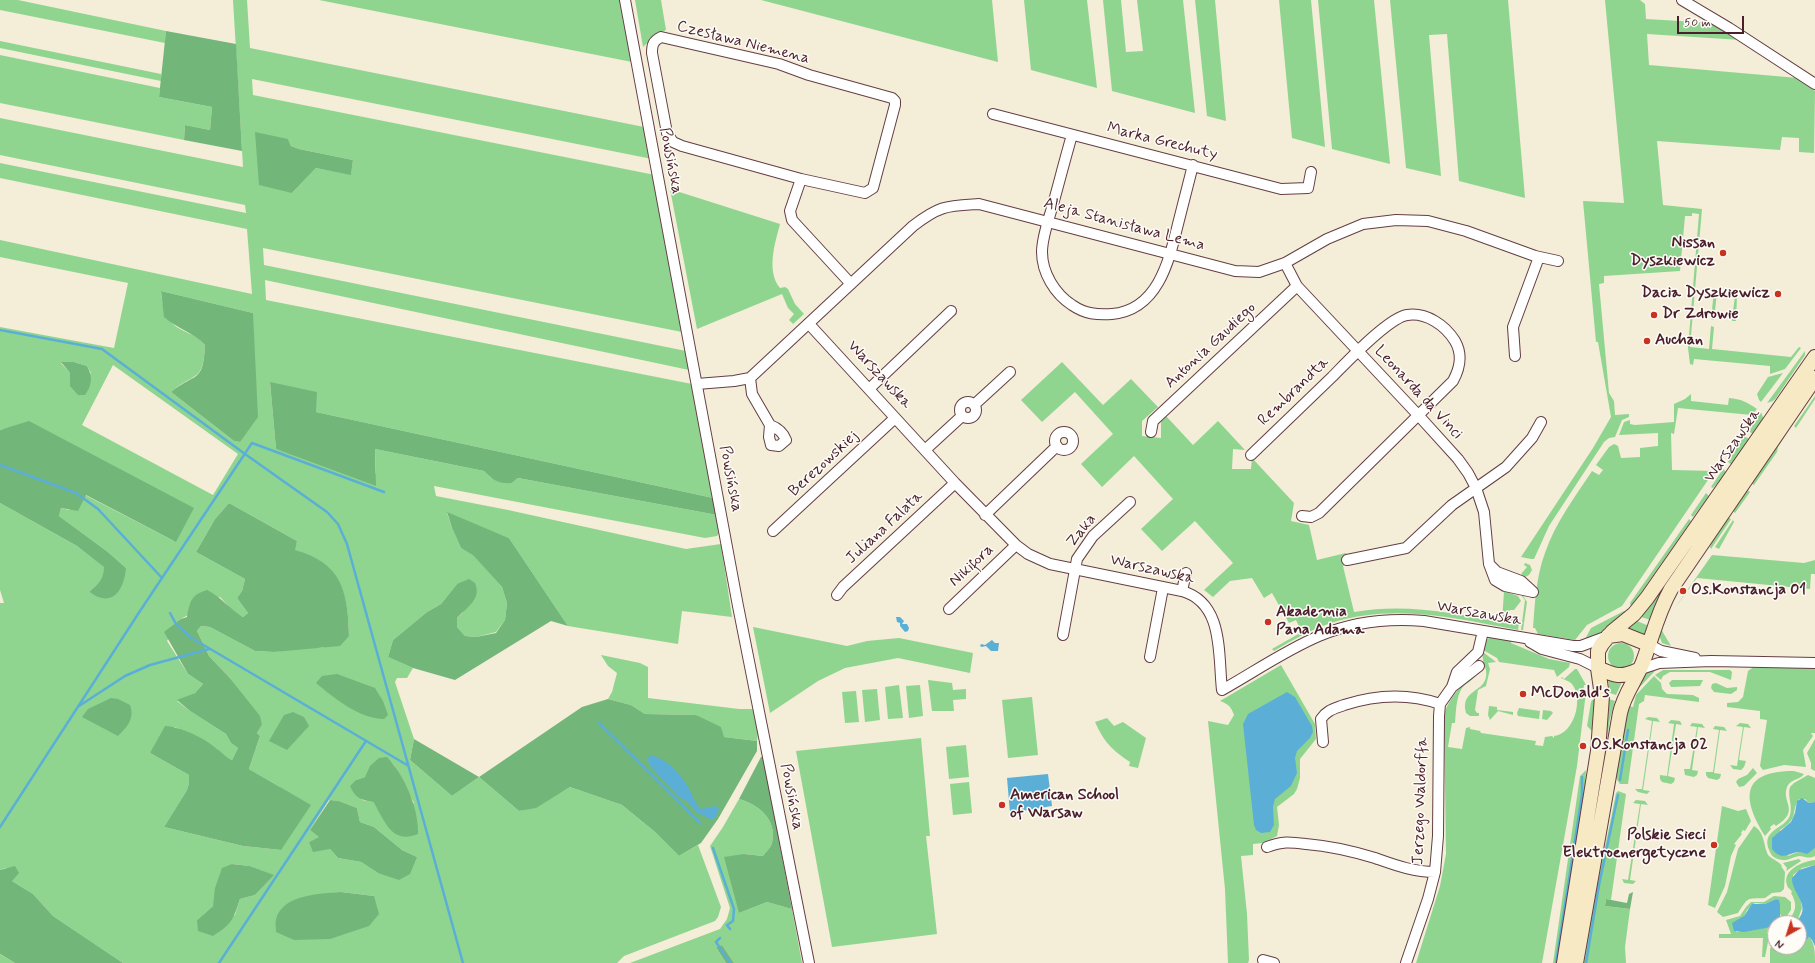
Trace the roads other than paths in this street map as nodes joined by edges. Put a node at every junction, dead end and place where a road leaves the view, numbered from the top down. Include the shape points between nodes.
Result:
1 (625, 0) edge
2 (1682, 0) edge
3 (1815, 84) edge
4 (993, 114) dead end
5 (1072, 135) junction
6 (1193, 165) junction
7 (1311, 172) dead end
8 (801, 179) junction
9 (1048, 220) junction
10 (1170, 254) junction
11 (1539, 257) junction
12 (1558, 261) dead end
13 (1286, 262) junction
14 (851, 284) junction
15 (1297, 286) junction
16 (951, 311) dead end
17 (809, 324) junction
18 (1358, 351) junction
19 (1515, 356) dead end
20 (1815, 357) edge
21 (1010, 372) dead end
22 (750, 378) junction
23 (1815, 378) edge
24 (697, 384) junction
25 (870, 389) junction
26 (1419, 416) junction
27 (896, 418) junction
28 (1542, 422) dead end
29 (770, 425) dead end
30 (1152, 432) dead end
31 (1057, 446) dead end
32 (925, 450) junction
33 (1250, 455) dead end
34 (955, 483) junction
35 (1476, 488) junction
36 (1130, 502) dead end
37 (985, 515) junction
38 (1302, 516) dead end
39 (773, 531) dead end
40 (1016, 546) junction
41 (1347, 560) dead end
42 (1489, 564) dead end
43 (1076, 570) junction
44 (1186, 573) dead end
45 (1163, 588) junction
46 (1182, 591) junction
47 (837, 595) dead end
48 (949, 609) dead end
49 (1483, 631) junction
50 (1063, 635) dead end
51 (1608, 636) junction
52 (1527, 639) junction
53 (1648, 644) junction
54 (1150, 657) dead end
55 (1711, 661) junction
56 (1815, 663) edge
57 (1480, 666) dead end
58 (1598, 668) junction
59 (1638, 670) junction
60 (1452, 687) junction
61 (1440, 704) junction
62 (1323, 742) dead end
63 (1267, 847) dead end
64 (1435, 872) junction
65 (1263, 960) dead end
66 (809, 963) edge
67 (1274, 963) edge
68 (1406, 963) edge
69 (1564, 963) edge
70 (1576, 963) edge

1 - 24 street, Powsińska
2 - 3 street
4 - 5 street, Marka Grechuty
5 - 6 street, Marka Grechuty
5 - 9 street
6 - 7 street, Marka Grechuty via 1281,189 1308,188
6 - 10 street
8 - 8 street, Czesława Niemena via 865,193 873,188 895,101 756,58 661,37 656,40 652,46 652,53 667,133 672,142
8 - 14 street via 790,210 792,220
9 - 10 street, Aleja Stanisława Lema
9 - 10 street via 1042,252 1048,277 1061,297 1074,307 1090,314 1120,314 1136,308 1155,288 1163,275
9 - 14 street, Aleja Stanisława Lema via 980,204 947,206 931,212 913,226
10 - 13 street, Aleja Stanisława Lema via 1235,271 1259,272
11 - 12 street, Aleja Stanisława Lema
11 - 13 street, Aleja Stanisława Lema via 1466,231 1428,221 1396,220 1363,224 1327,239
11 - 19 street via 1513,327
13 - 15 street, Leonarda da Vinci
14 - 17 street, Aleja Stanisława Lema
15 - 18 street, Leonarda da Vinci
15 - 30 street, Antonia Gaudiego via 1153,421
16 - 25 street
17 - 22 street, Aleja Stanisława Lema
17 - 25 street, Warszawska
18 - 26 street, Leonarda da Vinci
18 - 26 street via 1394,320 1407,315 1434,320 1446,330 1460,352 1459,369 1453,381
18 - 33 street, Rembrandta
20 - 51 main road, Warszawska via 1647,598 1634,614
21 - 32 street via 974,405 976,412 972,418 966,419 962,416
22 - 24 street
22 - 29 street via 752,394
23 - 53 main road, Warszawska via 1671,589 1659,612
24 - 66 street, Powsińska
25 - 27 street, Warszawska
26 - 35 street, Leonarda da Vinci via 1458,459
26 - 38 street via 1318,513 1311,517
27 - 32 street, Warszawska
27 - 39 street, Berezowskiej
28 - 35 street via 1532,438 1506,467
31 - 37 street
32 - 34 street, Warszawska
34 - 37 street, Warszawska
34 - 47 street, Juliana Falata
35 - 41 street via 1452,505 1406,548
35 - 42 street, Leonarda da Vinci via 1484,512
36 - 43 street, Zaka via 1093,536 1077,559
37 - 40 street, Warszawska
40 - 43 street, Warszawska via 1039,560
40 - 48 street, Nikifora
43 - 45 street, Warszawska
43 - 50 street, Zaka
44 - 46 street
45 - 46 street, Warszawska
45 - 54 street
46 - 49 street, Warszawska via 1198,598 1211,614 1217,636 1222,690 1319,636 1359,624 1409,620
49 - 52 street, Warszawska
49 - 60 street via 1478,652 1457,672
51 - 52 street, Warszawska via 1581,646
51 - 53 main road via 1623,634
51 - 58 main road via 1599,648
52 - 58 street, Warszawska via 1542,649 1574,657
53 - 55 street via 1661,651
53 - 59 main road
55 - 56 street
55 - 59 street via 1659,663
57 - 60 street
58 - 59 main road via 1621,676
58 - 69 main road via 1602,696 1598,751
59 - 70 main road via 1621,709
60 - 61 street
61 - 62 street via 1426,699 1389,696 1368,698 1329,710 1321,719
61 - 64 street, Jerzego Waldorffa
63 - 64 street via 1279,842 1321,845 1409,869
64 - 68 street, Jerzego Waldorffa
65 - 67 street

